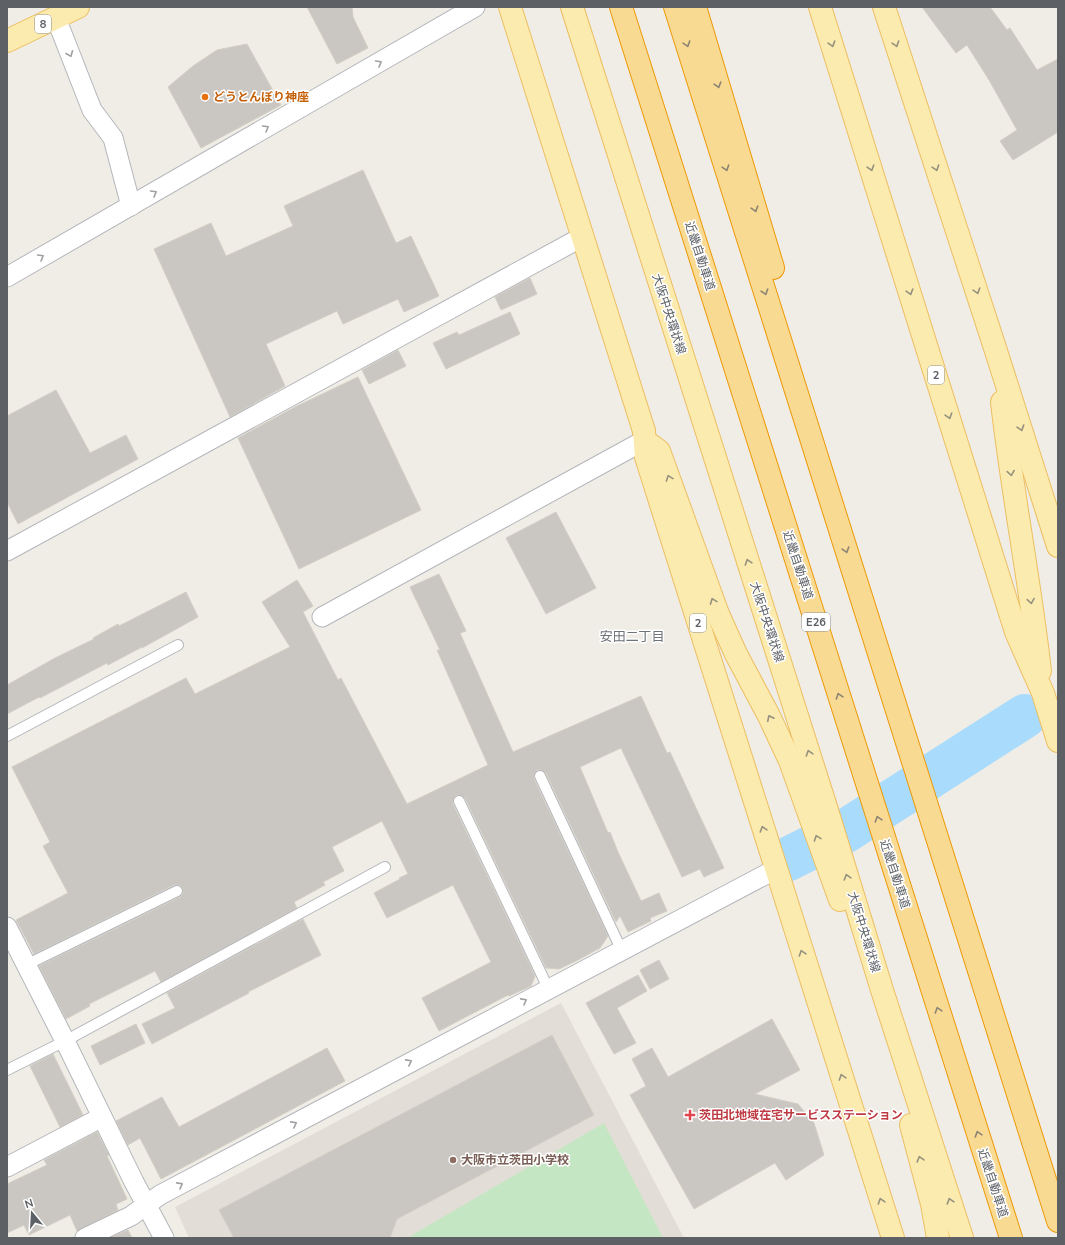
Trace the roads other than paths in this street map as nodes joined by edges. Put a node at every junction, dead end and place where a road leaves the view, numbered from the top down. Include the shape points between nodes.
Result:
1 (78, 7) edge
2 (475, 7) edge
3 (510, 7) edge
4 (572, 7) edge
5 (621, 7) edge
6 (675, 7) edge
7 (695, 7) edge
8 (820, 7) edge
9 (884, 7) edge
10 (56, 18) junction
11 (7, 42) edge
12 (131, 206) junction
13 (582, 237) junction
14 (7, 276) edge
15 (996, 351) junction
16 (645, 440) junction
17 (837, 519) junction
18 (1058, 546) edge
19 (7, 551) edge
20 (322, 617) dead end
21 (178, 646) dead end
22 (1043, 693) junction
23 (7, 736) edge
24 (1058, 741) edge
25 (540, 776) dead end
26 (459, 801) dead end
27 (385, 867) dead end
28 (776, 869) junction
29 (177, 891) dead end
30 (7, 927) edge
31 (621, 950) junction
32 (26, 965) junction
33 (548, 988) junction
34 (882, 990) junction
35 (65, 1041) junction
36 (7, 1070) edge
37 (102, 1117) junction
38 (7, 1167) edge
39 (146, 1204) junction
40 (1058, 1221) edge
41 (85, 1238) edge
42 (164, 1238) edge
43 (893, 1238) edge
44 (938, 1238) edge
45 (962, 1238) edge
46 (1010, 1238) edge

1 - 10 main road, 8
12 -> 2 street
3 - 13 main road, 2
34 -> 4 main road, 大阪中央環状線
46 -> 5 highway, 近畿自動車道 / E26
6 -> 17 highway
7 -> 17 highway via 805,376
8 -> 22 main road, 2 via 1016,632
9 -> 15 main road
10 - 11 main road, 8
10 -> 12 street via 92,110 112,138
14 -> 12 street
13 - 16 main road, 2
13 - 19 street
15 -> 18 main road
15 -> 22 main road via 1006,439
16 - 20 street
28 -> 16 main road, 2 via 646,457
34 -> 16 main road via 863,954 838,895 787,755 718,614 659,451
17 -> 40 highway
21 - 23 lane
22 - 24 main road, 2
25 - 31 lane
26 - 33 lane
27 - 35 lane
28 - 31 street
43 -> 28 main road, 2
29 - 32 lane
30 - 32 street
31 - 33 street
32 - 35 street
39 -> 33 street
44 -> 34 main road via 930,1198 898,1079
45 -> 34 main road, 大阪中央環状線
35 - 36 lane
35 - 37 street
37 - 38 street
37 - 39 street
39 - 41 street via 131,1216
39 - 42 street

